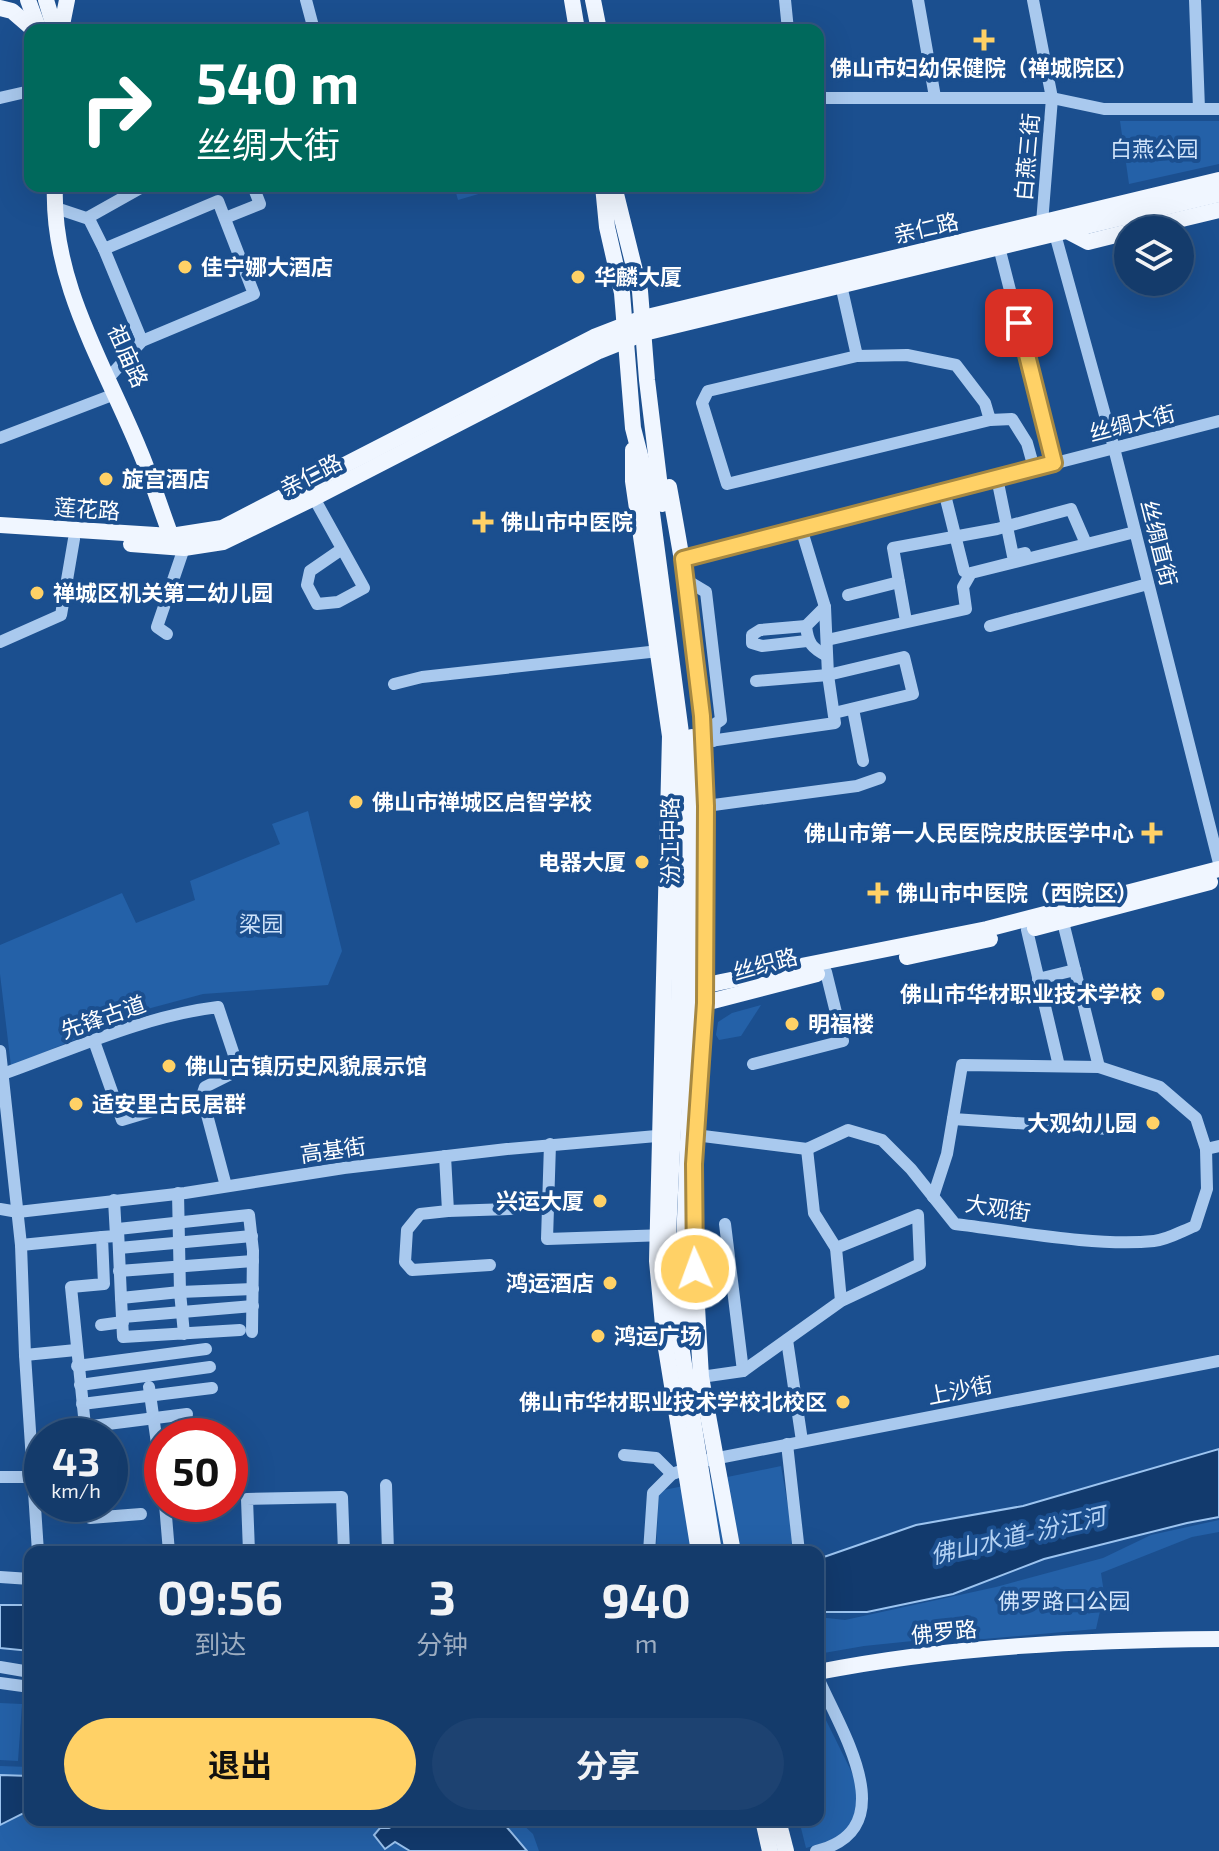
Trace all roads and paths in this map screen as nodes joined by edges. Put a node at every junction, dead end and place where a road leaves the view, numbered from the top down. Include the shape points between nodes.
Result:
1 (28, 0) edge
2 (46, 0) edge
3 (67, 0) edge
4 (306, 0) edge
5 (561, 0) edge
6 (572, 0) edge
7 (584, 0) edge
8 (593, 0) edge
9 (785, 0) edge
10 (918, 0) edge
11 (1033, 0) edge
12 (1195, 0) edge
13 (0, 8) edge
14 (28, 24) edge
15 (34, 24) edge
16 (53, 24) edge
17 (62, 24) edge
18 (312, 24) edge
19 (565, 24) edge
20 (576, 24) edge
21 (587, 24) edge
22 (598, 24) edge
23 (787, 24) edge
24 (24, 92) edge
25 (935, 97) junction
26 (0, 98) edge
27 (824, 98) edge
28 (1052, 98) junction
29 (1199, 109) junction
30 (1219, 109) edge
31 (1219, 180) edge
32 (55, 192) edge
33 (61, 192) edge
34 (133, 192) edge
35 (255, 192) edge
36 (594, 192) edge
37 (604, 192) edge
38 (616, 192) edge
39 (627, 192) edge
40 (1219, 194) edge
41 (62, 210) junction
42 (1219, 210) edge
43 (1194, 216) edge
44 (87, 218) junction
45 (225, 218) junction
46 (1042, 223) junction
47 (607, 227) junction
48 (1061, 232) junction
49 (1114, 236) edge
50 (629, 241) junction
51 (999, 247) junction
52 (104, 249) junction
53 (841, 285) junction
54 (643, 325) junction
55 (624, 332) junction
56 (142, 341) junction
57 (857, 356) junction
58 (112, 374) junction
59 (115, 394) junction
60 (990, 420) junction
61 (1219, 421) edge
62 (633, 428) junction
63 (0, 438) edge
64 (655, 447) junction
65 (1114, 448) junction
66 (1054, 463) junction
67 (1034, 468) junction
68 (997, 478) junction
69 (944, 491) junction
70 (314, 498) junction
71 (0, 525) edge
72 (1006, 527) junction
73 (801, 528) junction
74 (1135, 532) junction
75 (1110, 533) dead end
76 (0, 534) edge
77 (954, 537) junction
78 (74, 539) junction
79 (1084, 539) junction
80 (177, 542) junction
81 (342, 549) junction
82 (683, 559) junction
83 (964, 571) dead end
84 (899, 582) junction
85 (1148, 584) junction
86 (848, 595) dead end
87 (825, 607) junction
88 (906, 621) junction
89 (806, 626) junction
90 (990, 626) dead end
91 (167, 634) dead end
92 (827, 640) junction
93 (807, 641) junction
94 (0, 642) edge
95 (659, 651) junction
96 (827, 656) junction
97 (828, 675) junction
98 (756, 681) dead end
99 (394, 684) dead end
100 (853, 709) junction
101 (834, 713) junction
102 (708, 742) junction
103 (863, 761) dead end
104 (880, 778) dead end
105 (706, 806) junction
106 (1219, 866) edge
107 (1219, 880) edge
108 (1063, 922) junction
109 (1027, 930) junction
110 (1075, 970) junction
111 (826, 972) junction
112 (1038, 979) junction
113 (696, 991) junction
114 (94, 1041) junction
115 (0, 1051) edge
116 (753, 1064) dead end
117 (1059, 1066) junction
118 (1099, 1067) junction
119 (2, 1082) edge
120 (202, 1096) junction
121 (953, 1119) junction
122 (1109, 1129) dead end
123 (666, 1135) junction
124 (695, 1135) junction
125 (550, 1144) junction
126 (1213, 1147) edge
127 (807, 1149) junction
128 (445, 1156) junction
129 (226, 1186) junction
130 (178, 1193) junction
131 (933, 1197) junction
132 (114, 1200) junction
133 (0, 1209) edge
134 (511, 1209) dead end
135 (448, 1211) junction
136 (18, 1212) junction
137 (179, 1223) junction
138 (725, 1224) dead end
139 (252, 1236) junction
140 (662, 1236) junction
141 (102, 1237) junction
142 (179, 1243) junction
143 (21, 1245) junction
144 (119, 1248) junction
145 (836, 1248) junction
146 (253, 1261) junction
147 (490, 1265) dead end
148 (178, 1267) junction
149 (119, 1271) junction
150 (253, 1289) junction
151 (180, 1292) junction
152 (121, 1298) junction
153 (841, 1301) junction
154 (253, 1306) junction
155 (182, 1312) junction
156 (123, 1319) junction
157 (101, 1325) dead end
158 (184, 1334) junction
159 (787, 1340) junction
160 (206, 1349) dead end
161 (76, 1350) junction
162 (25, 1355) junction
163 (144, 1357) junction
164 (1219, 1361) edge
165 (77, 1366) junction
166 (210, 1367) dead end
167 (743, 1371) junction
168 (147, 1377) junction
169 (701, 1377) junction
170 (80, 1385) junction
171 (212, 1388) dead end
172 (150, 1394) junction
173 (82, 1404) junction
174 (187, 1414) dead end
175 (30, 1418) edge
176 (84, 1418) edge
177 (154, 1418) joint
178 (802, 1441) junction
179 (787, 1444) junction
180 (624, 1455) dead end
181 (696, 1465) junction
182 (0, 1477) edge
183 (24, 1483) edge
184 (386, 1485) dead end
185 (714, 1500) junction
186 (141, 1514) dead end
187 (128, 1515) edge
188 (37, 1522) edge
189 (166, 1522) edge
190 (38, 1546) edge
191 (168, 1546) edge
192 (249, 1546) edge
193 (344, 1546) edge
194 (388, 1546) edge
195 (649, 1546) edge
196 (698, 1546) edge
197 (714, 1546) edge
198 (722, 1546) edge
199 (731, 1546) edge
200 (798, 1546) edge
201 (0, 1577) edge
202 (24, 1579) edge
203 (1219, 1639) edge
204 (0, 1667) edge
205 (24, 1671) edge
206 (824, 1673) edge
207 (0, 1683) edge
208 (24, 1686) edge
209 (824, 1689) edge
210 (764, 1826) edge
211 (780, 1826) edge
212 (770, 1851) edge
213 (786, 1851) edge
214 (816, 1851) edge

1 - 15 main road
2 - 16 main road
3 - 17 main road
4 - 18 street
5 - 19 main road
6 - 20 main road
7 - 21 main road
8 - 22 main road
9 - 23 street
10 - 25 street
11 - 28 street, 白燕三街
12 - 29 street
13 - 14 main road
24 - 26 street
25 - 27 street
25 - 28 street
28 - 29 street via 1104,109
28 - 46 street, 白燕三街
29 - 30 street
31 - 46 main road, 亲仁路
32 - 59 main road, 祖庙路 via 60,251 73,299
33 - 41 main road, 祖庙路
34 - 44 street
35 - 45 street via 260,204
36 - 47 main road
37 - 47 main road
38 - 50 main road, 汾江中路
39 - 50 main road
40 - 48 main road, 亲仁路
41 - 44 street
41 - 58 main road, 祖庙路 via 78,297
42 - 43 main road
44 - 52 street
45 - 52 street via 218,201
45 - 56 street via 254,294
46 - 54 main road, 亲仁路
47 - 55 main road, 汾江中路 via 622,293
48 - 49 main road via 1088,242
48 - 51 main road, 亲仁路
48 - 65 street, 丝绸直街
50 - 54 main road, 汾江中路
51 - 53 main road, 亲仁路
51 - 66 street
52 - 56 street
53 - 54 main road, 亲仁路
53 - 57 street
54 - 55 main road
54 - 64 main road, 汾江中路
55 - 62 main road, 汾江中路
55 - 70 main road, 亲仁路 via 599,351
55 - 80 main road, 亲仁路 via 222,528
56 - 58 street
57 - 60 street via 907,355 956,365 985,403
57 - 60 street via 708,391 702,403 727,484
58 - 80 main road, 祖庙路
59 - 63 street
59 - 80 main road, 祖庙路
60 - 67 street via 1012,419
61 - 65 street, 丝绸大街
62 - 95 main road via 633,481
62 - 113 main road, 汾江中路 via 649,490 681,733
64 - 82 main road via 669,485
64 - 113 main road, 汾江中路 via 692,730
65 - 66 street, 丝绸大街
65 - 74 street, 丝绸直街
66 - 67 street, 丝绸大街
67 - 68 street, 丝绸大街
68 - 69 street, 丝绸大街
68 - 72 street
69 - 73 street, 丝绸大街
69 - 77 street
70 - 80 main road, 亲仁路 via 223,542
70 - 81 street
71 - 80 main road, 莲花路
72 - 77 street
72 - 79 street via 1071,509
72 - 79 street via 1013,556
73 - 82 street, 丝绸大街
73 - 87 street
74 - 85 street, 丝绸直街
74 - 88 street via 971,573 963,587 966,609
75 - 79 street
76 - 78 main road, 莲花路
77 - 83 street
77 - 84 street via 893,548
78 - 80 main road, 莲花路
78 - 94 street via 61,615
80 - 91 street via 157,627
81 - 81 street via 364,588 338,602 317,604 307,585 310,571
82 - 102 main road
84 - 86 street
84 - 88 street
85 - 90 street
85 - 106 street, 丝绸直街
87 - 89 street
87 - 92 street
88 - 92 street
89 - 93 street
89 - 93 street via 760,630 752,635 752,643
92 - 96 street
93 - 96 street
95 - 99 street
95 - 123 main road via 670,736
96 - 97 street
97 - 98 street
97 - 100 street via 904,657 913,694
97 - 101 street
100 - 101 street
100 - 103 street
101 - 102 street via 835,723
102 - 105 main road
104 - 105 street via 857,786
105 - 113 main road
106 - 113 main road via 1020,921 888,949 870,945
107 - 108 main road, 丝织路
108 - 109 main road, 丝织路
108 - 110 street
109 - 111 main road, 丝织路
109 - 112 street
110 - 112 street
110 - 118 street
111 - 113 main road, 丝织路
111 - 116 street via 843,1041
112 - 117 street
113 - 123 main road, 汾江中路
113 - 124 main road
113 - 181 main road, 汾江中路 via 683,1270
114 - 119 street, 先锋古道
114 - 120 street via 122,1120
114 - 120 street, 先锋古道 via 218,1007 239,1070 205,1087
115 - 119 street
117 - 118 street
117 - 121 street via 962,1065
118 - 126 street via 1160,1087 1196,1118
119 - 136 street
120 - 129 street
121 - 122 street
121 - 131 street
123 - 125 street, 高基街
123 - 140 main road
124 - 127 street
124 - 169 main road via 693,1236
125 - 128 street, 高基街
125 - 140 street via 547,1239
126 - 131 street, 大观街 via 1195,1226 1157,1241 1090,1240 955,1224
127 - 131 street, 大观街 via 848,1130 882,1140
127 - 145 street via 814,1213
128 - 129 street, 高基街
128 - 135 street
129 - 130 street, 高基街
130 - 132 street, 高基街
130 - 137 street
132 - 136 street, 高基街
132 - 141 street via 116,1236
133 - 136 street, 高基街
134 - 135 street
135 - 147 street via 420,1214 407,1230 405,1262 412,1270
136 - 143 street
137 - 139 street via 249,1215
137 - 142 street
137 - 144 street via 118,1229
138 - 167 street
139 - 142 street
139 - 146 street
140 - 181 main road via 664,1336
141 - 143 street
141 - 161 street via 104,1284 71,1287
142 - 144 street
142 - 148 street
143 - 162 street
144 - 149 street
145 - 153 street
145 - 153 street via 918,1215 920,1264
146 - 148 street
146 - 150 street
148 - 149 street
148 - 151 street
149 - 152 street
150 - 151 street
150 - 154 street
151 - 152 street
151 - 155 street
152 - 156 street
153 - 159 street
154 - 155 street
154 - 158 street via 246,1331
155 - 156 street
155 - 158 street
156 - 157 street
156 - 158 street via 123,1337
159 - 167 street
159 - 178 street
160 - 163 street
161 - 162 street
161 - 165 street
162 - 175 street
163 - 165 street
163 - 168 street
164 - 178 street, 上沙街
165 - 170 street
166 - 168 street
167 - 169 street
168 - 170 street
168 - 172 street
169 - 181 main road
170 - 173 street
171 - 172 street
172 - 173 street
172 - 177 street
173 - 176 street
174 - 177 street
178 - 179 street, 上沙街
179 - 181 street, 上沙街
179 - 200 street
180 - 181 street
181 - 185 main road
181 - 195 street via 653,1493
181 - 196 main road via 689,1489
182 - 183 street
184 - 194 street
185 - 197 main road
185 - 198 main road
185 - 199 main road
186 - 187 street
188 - 190 street
189 - 191 street
192 - 193 street via 247,1499 342,1497
201 - 202 street
203 - 206 main road, 佛罗路 via 977,1650 869,1662
204 - 205 street
207 - 208 street
209 - 214 street via 856,1762 864,1810 841,1841
210 - 212 main road
211 - 213 main road

